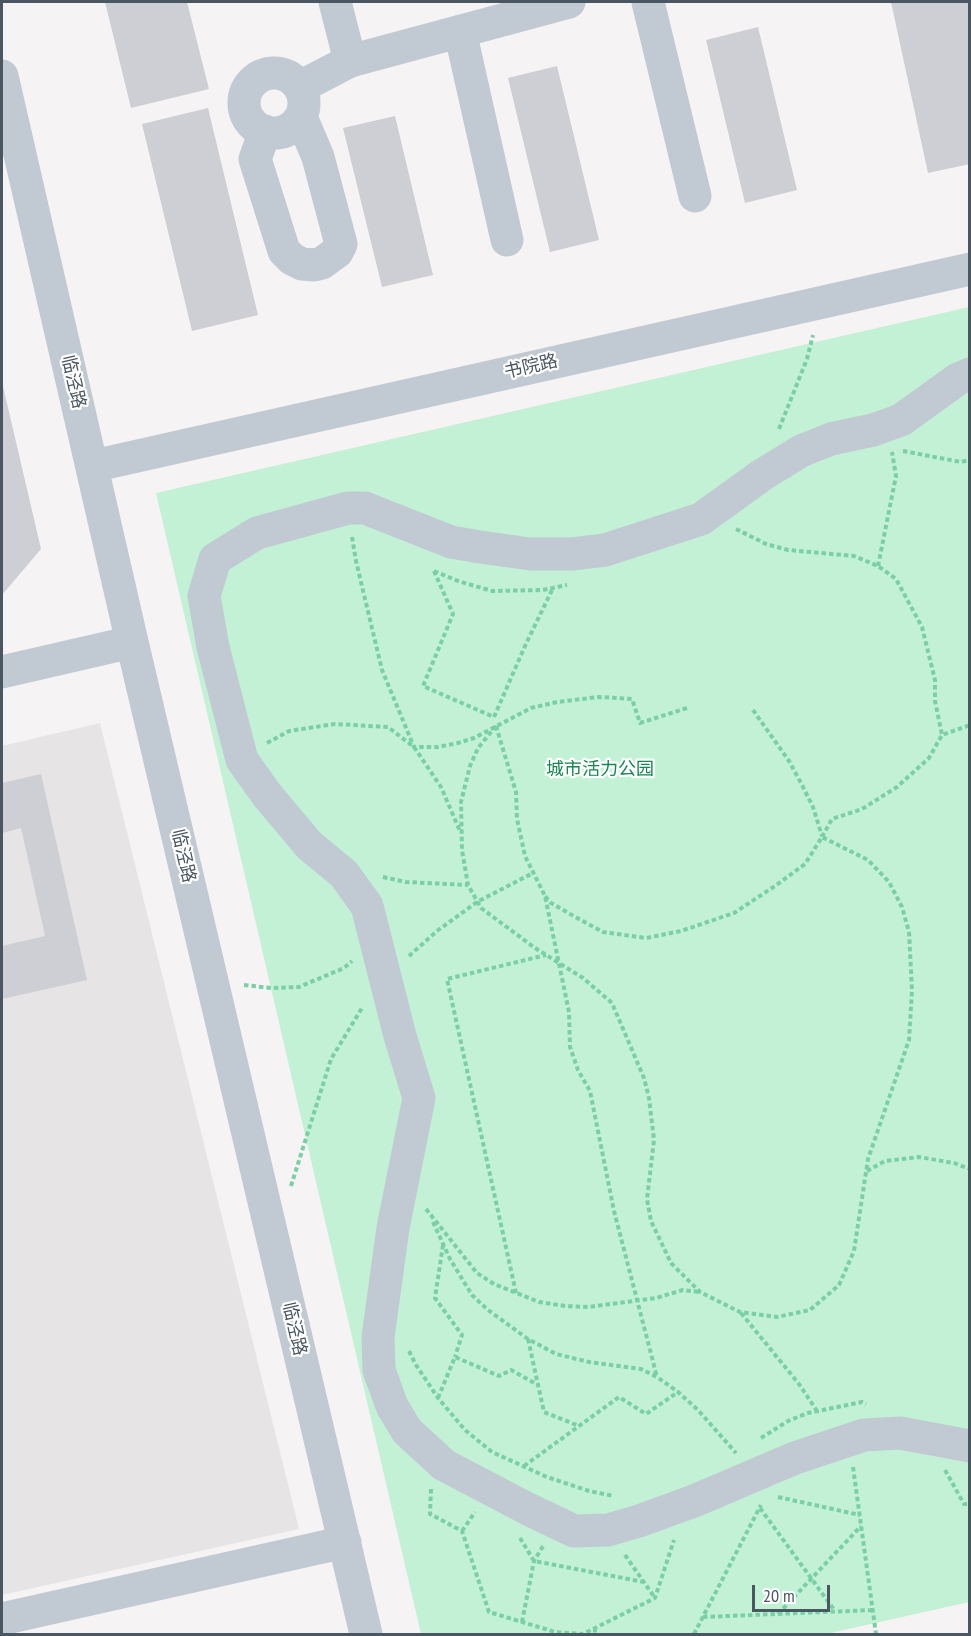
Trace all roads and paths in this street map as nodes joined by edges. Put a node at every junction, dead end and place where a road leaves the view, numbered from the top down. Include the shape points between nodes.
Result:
1 (335, 2) edge
2 (569, 2) edge
3 (648, 2) edge
4 (460, 31) junction
5 (350, 61) junction
6 (2, 76) edge
7 (300, 102) junction
8 (265, 131) junction
9 (695, 196) dead end
10 (507, 240) dead end
11 (969, 269) edge
12 (819, 303) junction
13 (969, 374) edge
14 (969, 460) edge
15 (93, 466) junction
16 (762, 475) junction
17 (348, 508) junction
18 (701, 519) junction
19 (878, 566) junction
20 (434, 571) dead end
21 (552, 588) dead end
22 (132, 642) junction
23 (2, 672) edge
24 (687, 708) dead end
25 (753, 710) dead end
26 (969, 725) edge
27 (496, 726) junction
28 (942, 735) junction
29 (414, 747) junction
30 (242, 760) junction
31 (462, 834) junction
32 (822, 837) junction
33 (334, 865) junction
34 (533, 873) junction
35 (468, 885) junction
36 (545, 896) junction
37 (477, 902) junction
38 (376, 942) junction
39 (547, 955) junction
40 (557, 961) junction
41 (385, 978) junction
42 (213, 981) junction
43 (969, 1169) edge
44 (866, 1171) junction
45 (403, 1176) junction
46 (287, 1194) dead end
47 (430, 1216) junction
48 (443, 1243) junction
49 (700, 1292) junction
50 (516, 1293) junction
51 (638, 1300) junction
52 (740, 1312) junction
53 (528, 1338) junction
54 (406, 1344) dead end
55 (455, 1357) junction
56 (657, 1377) junction
57 (538, 1385) junction
58 (678, 1392) junction
59 (438, 1398) junction
60 (873, 1407) dead end
61 (817, 1411) junction
62 (580, 1426) junction
63 (849, 1440) junction
64 (927, 1440) junction
65 (755, 1442) dead end
66 (969, 1446) edge
67 (743, 1452) dead end
68 (432, 1454) junction
69 (738, 1456) junction
70 (733, 1461) dead end
71 (524, 1466) junction
72 (768, 1495) dead end
73 (616, 1497) dead end
74 (763, 1502) dead end
75 (969, 1504) edge
76 (685, 1505) junction
77 (760, 1508) junction
78 (860, 1515) junction
79 (557, 1522) junction
80 (861, 1525) junction
81 (608, 1530) junction
82 (345, 1542) junction
83 (534, 1561) junction
84 (811, 1579) junction
85 (644, 1582) junction
86 (655, 1598) junction
87 (873, 1610) junction
88 (835, 1611) junction
89 (778, 1614) junction
90 (703, 1617) junction
91 (2, 1619) edge
92 (522, 1622) junction
93 (595, 1628) junction
94 (556, 1633) edge
95 (366, 1635) edge
96 (595, 1635) edge
97 (694, 1635) edge
98 (876, 1635) edge

1 - 5 street
2 - 4 street
3 - 9 street
4 - 5 street
4 - 10 street
5 - 7 street
6 - 15 street, 临泾路
7 - 8 street via 295,125 276,133
7 - 8 street via 293,79 284,74 273,73 254,80 244,99 245,109 249,119
7 - 8 street via 341,244 322,263 302,264 284,251 255,159
11 - 12 street, 书院路
12 - 15 street, 书院路
12 - 16 path via 807,359
13 - 16 street via 901,420 831,439 801,451
14 - 19 path via 961,462 891,448 896,476
15 - 22 street, 临泾路
16 - 18 street
17 - 18 street via 365,508 451,542 530,554 605,550
17 - 29 path via 356,561 382,670
17 - 30 street via 257,533 215,559 204,596
18 - 19 path via 736,529 765,544 854,556
19 - 28 path via 896,579 922,627 935,680
20 - 21 path via 453,614 423,686 494,717
22 - 23 street
22 - 42 street, 临泾路
24 - 27 path via 640,723 632,699 599,697 531,708
25 - 32 path via 793,768 813,807
26 - 28 path
27 - 29 path via 458,743
27 - 31 path via 478,748 470,766 461,802
27 - 34 path via 516,792 525,856
28 - 32 path via 929,758 897,787 862,809 832,819
29 - 30 path via 388,727 334,724 289,731
29 - 31 path via 441,787
30 - 33 street via 309,845
31 - 35 path
32 - 36 path via 805,864 776,886 734,913 681,932 646,938 603,932
32 - 44 path via 868,860 889,882 909,932 909,1040
33 - 35 path via 406,882
33 - 38 street via 367,906
34 - 36 path
34 - 37 path
35 - 37 path
36 - 40 path
37 - 39 path via 505,927
37 - 41 path via 437,931
38 - 41 street
38 - 42 path via 344,968 299,987
39 - 40 path
39 - 50 path via 447,979
40 - 49 path via 612,1003 622,1025 644,1078 651,1115 654,1140 647,1199 651,1221 671,1263
40 - 51 path via 569,1012 570,1047 590,1091 614,1211
41 - 45 street via 419,1098
41 - 46 path via 354,1019 331,1059
42 - 82 street, 临泾路
43 - 44 path via 920,1157 885,1161
44 - 52 path via 854,1251 839,1285 810,1310 777,1317
45 - 47 path
45 - 68 street via 378,1337 380,1370 392,1406 407,1431
47 - 48 path
47 - 50 path via 477,1273
48 - 53 path via 472,1295
48 - 55 path via 435,1298 462,1335
49 - 51 path via 683,1290
49 - 52 path
50 - 51 path via 565,1306
51 - 56 path
52 - 61 path
53 - 56 path via 556,1354 641,1368
53 - 57 path
54 - 59 path
55 - 57 path via 499,1376 510,1370
55 - 59 path
56 - 58 path
57 - 62 path via 544,1412
58 - 62 path via 646,1414 619,1397
58 - 69 path
59 - 71 path via 465,1430 492,1452
60 - 61 path via 862,1402
61 - 65 path via 788,1421
62 - 71 path
63 - 64 street via 900,1433
63 - 76 street via 795,1458
63 - 78 path
64 - 66 street
64 - 75 path via 954,1490
67 - 69 path
68 - 79 street via 444,1465
68 - 92 path via 430,1514 462,1531 489,1612
69 - 70 path
71 - 73 path
72 - 78 path
74 - 77 path
76 - 81 street
76 - 86 path
77 - 84 path
77 - 90 path
78 - 80 path
79 - 81 street via 574,1531
79 - 83 path
80 - 84 path
80 - 87 path
81 - 85 path
82 - 91 street
82 - 95 street, 临泾路
83 - 85 path
83 - 92 path
84 - 88 path
84 - 89 path
85 - 86 path
86 - 93 path
87 - 88 path
87 - 98 path
88 - 89 path
89 - 90 path
90 - 97 path
92 - 94 path
93 - 94 path via 583,1634
93 - 96 path

